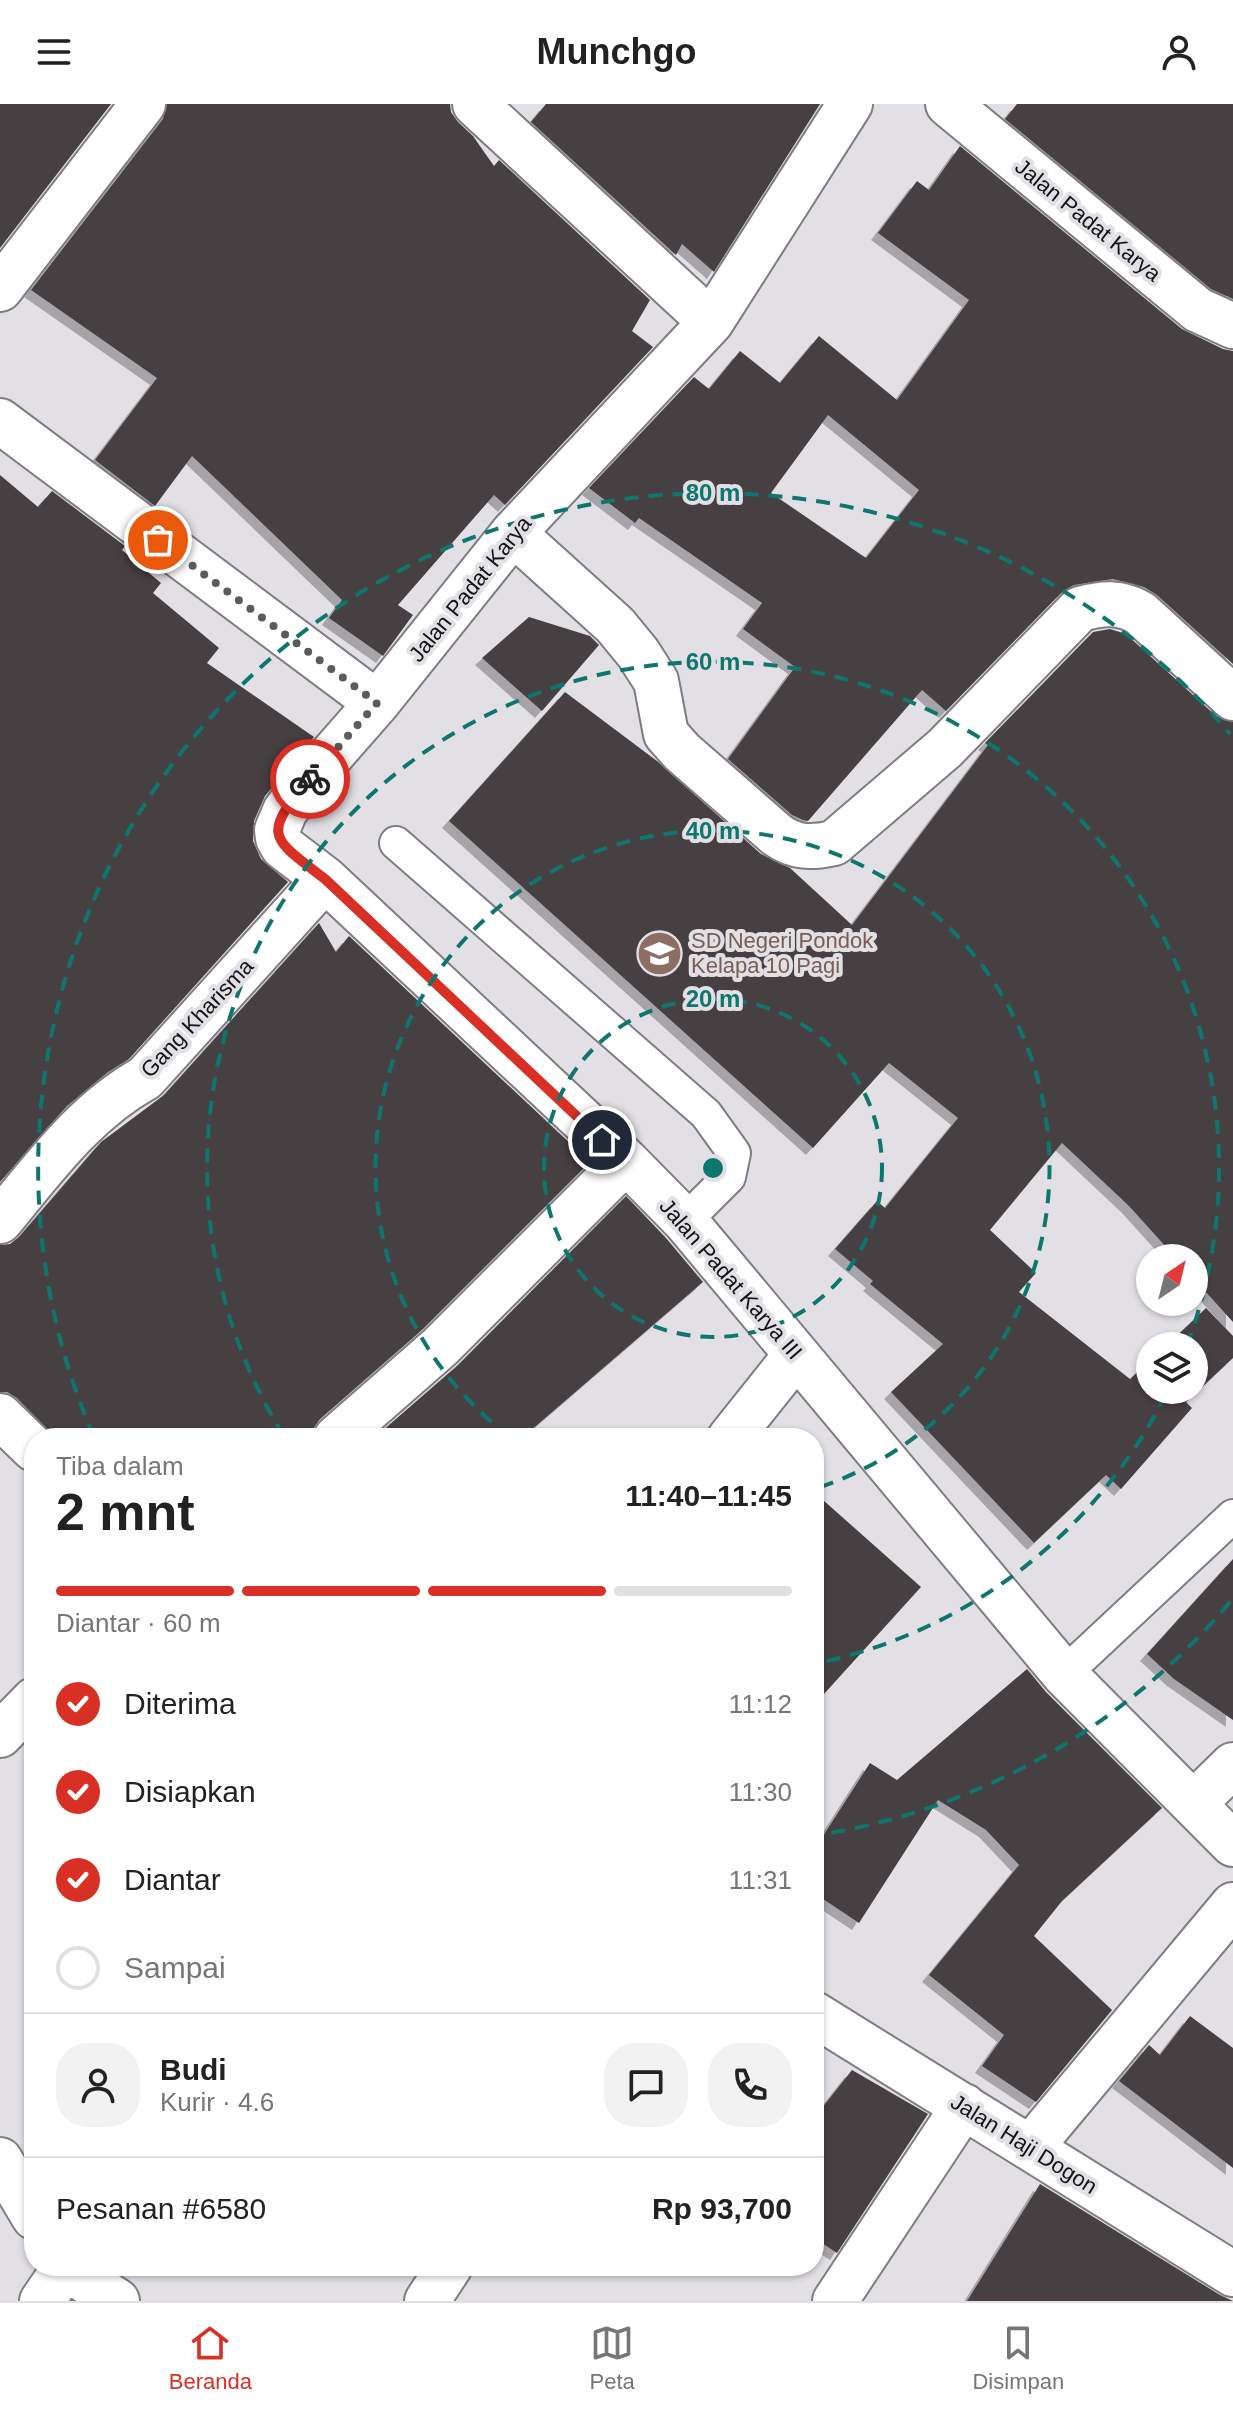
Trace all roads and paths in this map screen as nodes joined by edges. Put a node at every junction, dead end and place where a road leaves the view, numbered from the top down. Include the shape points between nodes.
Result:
1 (143, 104) edge
2 (475, 104) edge
3 (850, 104) edge
4 (948, 104) edge
5 (0, 289) edge
6 (711, 322) junction
7 (1233, 326) edge
8 (0, 421) edge
9 (513, 533) junction
10 (1233, 698) edge
11 (377, 703) junction
12 (396, 843) dead end
13 (325, 879) junction
14 (626, 1161) junction
15 (0, 1221) edge
16 (685, 1221) junction
17 (796, 1355) junction
18 (0, 1416) edge
19 (347, 1428) edge
20 (738, 1428) edge
21 (24, 1439) edge
22 (1233, 1516) edge
23 (1064, 1674) junction
24 (24, 1710) edge
25 (0, 1735) edge
26 (1233, 1765) edge
27 (1193, 1804) junction
28 (1233, 1844) edge
29 (1233, 1905) edge
30 (824, 2020) edge
31 (964, 2106) junction
32 (1030, 2148) junction
33 (0, 2160) edge
34 (24, 2200) edge
35 (1233, 2274) edge
36 (443, 2276) edge
37 (56, 2279) edge
38 (117, 2301) edge
39 (427, 2301) edge
40 (835, 2301) edge

1 - 5 street
2 - 6 street
3 - 6 street, Jalan Padat Karya
4 - 7 street, Jalan Padat Karya via 1198,310
6 - 9 street, Jalan Padat Karya
8 - 11 street
9 - 10 street via 615,625 638,653 656,681 666,734 682,752 794,844 834,843 945,748 1080,609 1126,604
9 - 11 street, Jalan Padat Karya
11 - 13 street, Jalan Padat Karya III via 299,792 277,830 283,847
12 - 16 lane via 706,1114 734,1153 729,1177
13 - 14 street, Jalan Padat Karya III
13 - 15 street, Gang Kharisma via 145,1078 115,1094 66,1141
14 - 16 street, Jalan Padat Karya III
14 - 19 street via 440,1347
16 - 17 street, Jalan Padat Karya III
17 - 20 street
17 - 23 street, Jalan Padat Karya III
18 - 21 street
22 - 23 lane
23 - 27 street, Jalan Padat Karya III
24 - 25 street
26 - 27 street
27 - 28 street, Jalan Padat Karya III
29 - 32 street
30 - 31 street, Jalan Haji Dogon
31 - 32 street, Jalan Haji Dogon
31 - 40 street
32 - 35 street, Jalan Haji Dogon
33 - 34 street
36 - 39 street
37 - 38 street

